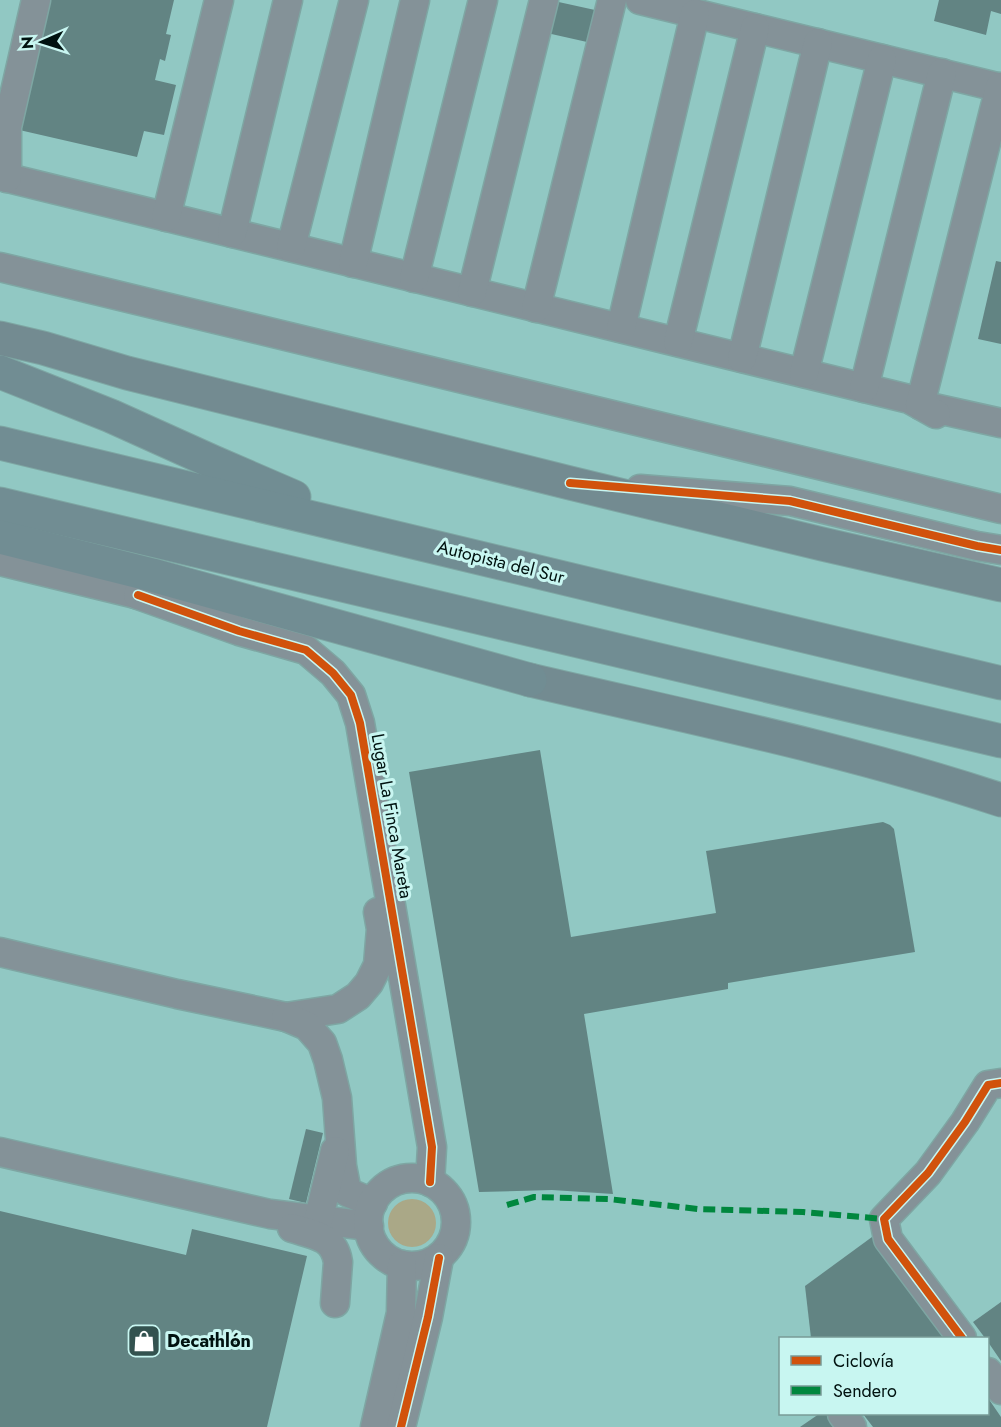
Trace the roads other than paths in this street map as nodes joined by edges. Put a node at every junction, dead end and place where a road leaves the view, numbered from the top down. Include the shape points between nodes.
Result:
1 (36, 0) edge
2 (219, 0) edge
3 (288, 0) edge
4 (354, 0) edge
5 (415, 0) edge
6 (483, 0) edge
7 (544, 0) edge
8 (612, 0) edge
9 (639, 0) edge
10 (695, 14) junction
11 (755, 28) junction
12 (818, 43) junction
13 (882, 59) junction
14 (942, 73) junction
15 (1001, 88) edge
16 (4, 177) edge
17 (165, 217) junction
18 (232, 233) junction
19 (291, 247) junction
20 (352, 263) junction
21 (0, 267) edge
22 (414, 278) junction
23 (472, 292) junction
24 (536, 308) junction
25 (621, 328) junction
26 (0, 338) edge
27 (678, 342) junction
28 (742, 358) junction
29 (0, 372) edge
30 (804, 373) junction
31 (864, 388) junction
32 (920, 405) junction
33 (1001, 423) edge
34 (1001, 440) edge
35 (0, 443) edge
36 (570, 483) junction
37 (0, 504) edge
38 (1001, 508) edge
39 (375, 532) junction
40 (0, 537) edge
41 (1001, 550) edge
42 (0, 561) edge
43 (28, 569) junction
44 (0, 570) edge
45 (1001, 585) edge
46 (138, 595) junction
47 (530, 680) junction
48 (996, 681) edge
49 (1001, 741) edge
50 (1001, 800) edge
51 (377, 818) junction
52 (0, 952) edge
53 (286, 1017) junction
54 (1001, 1083) edge
55 (339, 1137) junction
56 (0, 1152) edge
57 (430, 1182) junction
58 (270, 1214) junction
59 (318, 1221) junction
60 (372, 1225) junction
61 (439, 1258) junction
62 (402, 1265) junction
63 (961, 1337) edge
64 (989, 1375) edge
65 (1001, 1390) edge
66 (375, 1427) edge
67 (401, 1427) edge

1 - 16 street via 7,127
2 - 17 street
3 - 18 street
4 - 19 street
5 - 20 street
6 - 22 street
7 - 23 street
8 - 24 street
9 - 10 street
10 - 11 street
10 - 25 street
11 - 12 street
11 - 27 street
12 - 13 street
12 - 28 street
13 - 14 street
13 - 30 street
14 - 15 street
14 - 31 street
15 - 32 street
16 - 17 street
17 - 18 street
18 - 19 street
19 - 20 street
20 - 22 street
21 - 38 street
22 - 23 street
23 - 24 street
24 - 25 street
25 - 27 street
26 - 36 main road
27 - 28 street
28 - 30 street
29 - 39 highway via 111,416
30 - 31 street
31 - 32 street
32 - 33 street
32 - 34 street via 947,420
35 - 39 highway, Autopista del Sur
36 - 41 street via 790,501
36 - 45 main road
37 - 49 highway
39 - 48 highway, Autopista del Sur
40 - 47 highway
42 - 43 street
43 - 44 street
43 - 46 street
46 - 47 street
46 - 51 street, Lugar La Finca Mareta via 306,650 333,673 351,695 360,723
47 - 50 main road via 796,741
51 - 53 street via 370,852 381,930 378,965 358,996 338,1009
51 - 57 street, Lugar La Finca Mareta via 432,1147
52 - 53 street
53 - 55 street via 307,1026 322,1043 337,1098
54 - 63 street via 988,1085 928,1173 884,1219 888,1239
55 - 59 street
55 - 60 street via 347,1192
56 - 58 street
57 - 60 street via 404,1179 380,1192
57 - 61 street via 452,1203 456,1218 455,1233
58 - 59 street
58 - 60 street via 281,1225 327,1240 333,1247 338,1262 335,1303 359,1260
59 - 60 street
60 - 62 street via 387,1258
61 - 62 street via 427,1264
61 - 67 street
62 - 66 street via 401,1313
64 - 65 street

